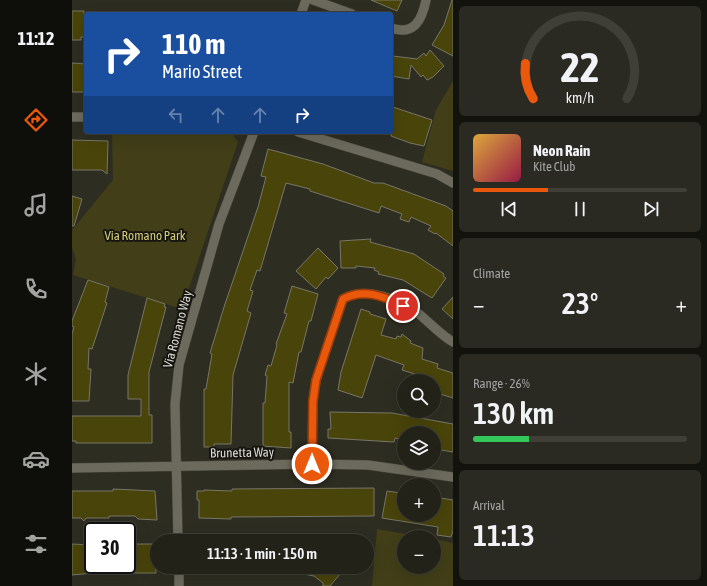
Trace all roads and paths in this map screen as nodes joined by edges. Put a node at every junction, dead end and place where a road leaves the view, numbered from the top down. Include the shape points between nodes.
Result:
1 (306, 0) edge
2 (313, 0) edge
3 (426, 0) edge
4 (302, 12) edge
5 (346, 12) edge
6 (393, 28) edge
7 (72, 117) edge
8 (84, 117) edge
9 (253, 134) edge
10 (305, 134) edge
11 (453, 183) edge
12 (453, 342) edge
13 (312, 464) junction
14 (176, 467) junction
15 (72, 468) edge
16 (453, 477) edge
17 (178, 534) edge
18 (179, 574) edge
19 (180, 586) edge

1 - 4 street
2 - 5 street
3 - 6 street via 424,13 413,28 404,31
7 - 8 street
9 - 14 street, Via Romano Way via 219,224 179,365 175,404
10 - 11 street via 436,174
12 - 13 street via 417,313 389,298 363,293 343,299 316,380
13 - 14 street, Brunetta Way
13 - 16 street, Brunetta Way via 368,465
14 - 15 street, Brunetta Way
14 - 17 street, Via Romano Way
18 - 19 street

